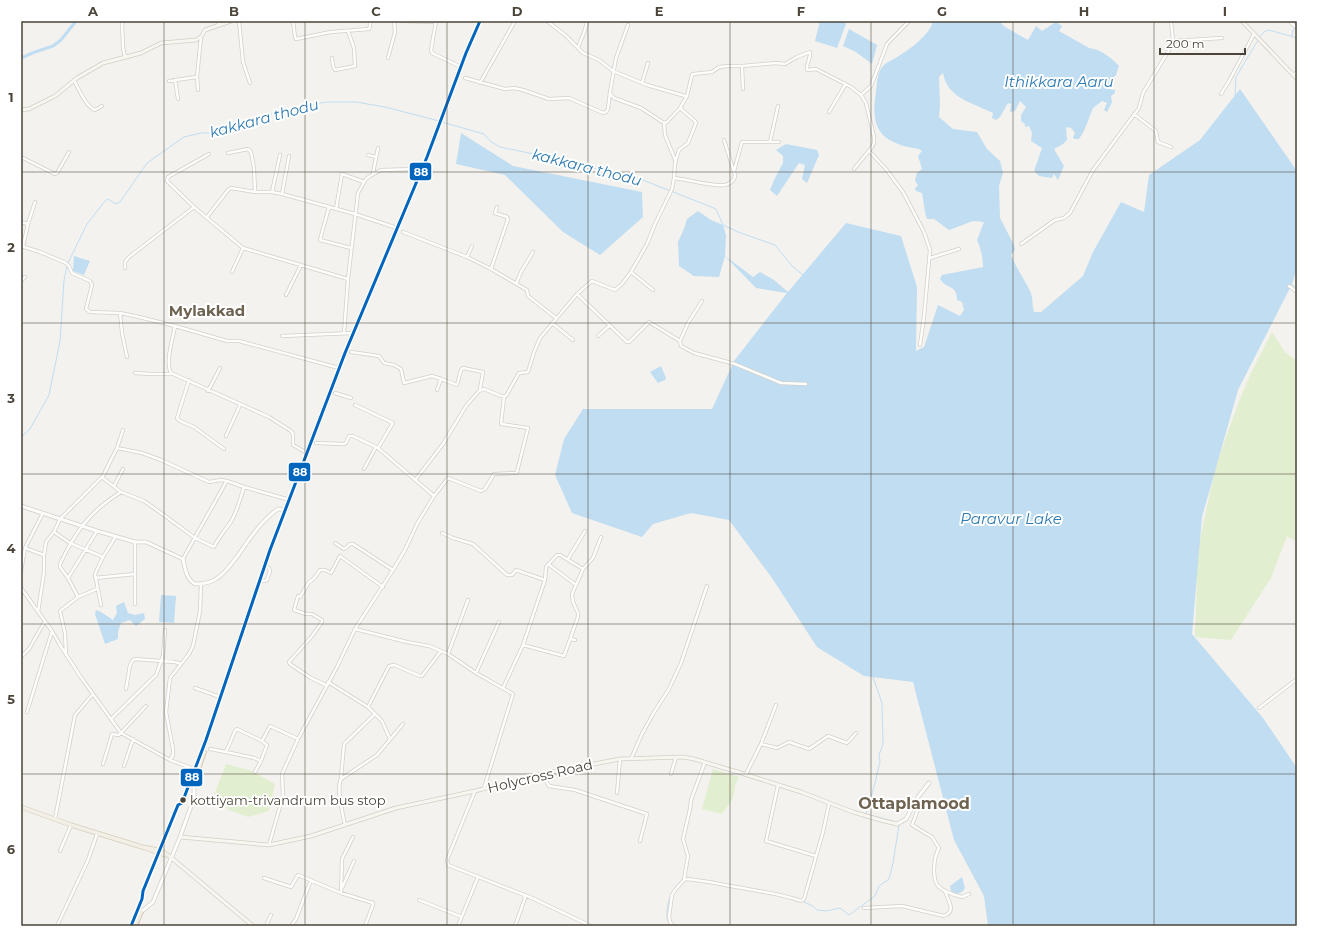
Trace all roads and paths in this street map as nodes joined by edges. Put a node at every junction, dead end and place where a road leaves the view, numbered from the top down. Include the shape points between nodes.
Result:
1 (122, 21) edge
2 (231, 21) edge
3 (240, 21) edge
4 (293, 21) edge
5 (370, 21) edge
6 (394, 21) edge
7 (401, 21) edge
8 (436, 21) edge
9 (480, 21) edge
10 (515, 21) edge
11 (547, 21) edge
12 (587, 21) edge
13 (908, 21) edge
14 (1171, 21) edge
15 (1242, 21) edge
16 (1289, 21) edge
17 (218, 23) edge
18 (628, 25) dead end
19 (1296, 27) edge
20 (348, 31) junction
21 (1256, 34) junction
22 (201, 37) junction
23 (1222, 38) dead end
24 (1173, 41) junction
25 (578, 48) junction
26 (125, 57) junction
27 (332, 58) dead end
28 (388, 58) dead end
29 (648, 64) dead end
30 (742, 66) junction
31 (461, 67) junction
32 (613, 71) junction
33 (1297, 72) edge
34 (1293, 76) junction
35 (197, 77) junction
36 (465, 78) dead end
37 (1297, 79) edge
38 (74, 80) junction
39 (175, 80) junction
40 (169, 81) dead end
41 (250, 83) dead end
42 (480, 83) junction
43 (642, 83) junction
44 (845, 84) junction
45 (743, 89) dead end
46 (198, 90) dead end
47 (610, 92) junction
48 (861, 94) junction
49 (1221, 94) dead end
50 (687, 96) junction
51 (178, 99) dead end
52 (102, 106) dead end
53 (778, 106) dead end
54 (680, 108) junction
55 (21, 110) edge
56 (829, 112) dead end
57 (1134, 114) junction
58 (664, 122) junction
59 (724, 140) dead end
60 (770, 142) junction
61 (779, 142) dead end
62 (1171, 147) dead end
63 (378, 148) dead end
64 (869, 151) junction
65 (69, 152) dead end
66 (228, 153) dead end
67 (209, 154) dead end
68 (280, 155) dead end
69 (368, 155) dead end
70 (21, 156) edge
71 (289, 156) dead end
72 (376, 157) junction
73 (676, 162) junction
74 (854, 169) dead end
75 (421, 171) junction
76 (734, 171) junction
77 (373, 174) junction
78 (674, 178) junction
79 (364, 182) junction
80 (255, 192) junction
81 (272, 192) junction
82 (282, 194) junction
83 (35, 202) dead end
84 (194, 207) junction
85 (329, 207) junction
86 (497, 207) dead end
87 (336, 209) junction
88 (355, 214) junction
89 (207, 217) junction
90 (21, 222) edge
91 (28, 224) junction
92 (397, 228) junction
93 (403, 232) dead end
94 (1021, 244) dead end
95 (22, 246) edge
96 (472, 246) dead end
97 (243, 248) junction
98 (351, 248) junction
99 (959, 249) dead end
100 (533, 252) dead end
101 (467, 257) junction
102 (930, 258) junction
103 (301, 266) junction
104 (125, 268) dead end
105 (491, 269) junction
106 (232, 272) dead end
107 (631, 272) junction
108 (25, 277) dead end
109 (348, 279) junction
110 (21, 281) edge
111 (516, 284) junction
112 (1289, 286) dead end
113 (653, 290) dead end
114 (1297, 292) edge
115 (577, 294) junction
116 (286, 295) dead end
117 (702, 301) dead end
118 (120, 313) junction
119 (556, 318) junction
120 (552, 323) junction
121 (175, 326) junction
122 (609, 326) junction
123 (344, 333) junction
124 (353, 333) junction
125 (282, 336) dead end
126 (598, 336) dead end
127 (572, 340) dead end
128 (680, 341) junction
129 (920, 344) dead end
130 (351, 352) dead end
131 (127, 357) dead end
132 (220, 368) dead end
133 (339, 368) junction
134 (136, 373) dead end
135 (174, 374) junction
136 (441, 379) junction
137 (189, 380) junction
138 (806, 384) dead end
139 (437, 390) dead end
140 (480, 390) junction
141 (208, 391) junction
142 (335, 393) dead end
143 (504, 397) junction
144 (351, 398) dead end
145 (240, 405) junction
146 (355, 405) dead end
147 (123, 430) dead end
148 (226, 436) dead end
149 (316, 443) dead end
150 (117, 448) junction
151 (377, 448) junction
152 (224, 449) dead end
153 (307, 453) junction
154 (364, 468) dead end
155 (123, 469) dead end
156 (103, 476) junction
157 (416, 479) junction
158 (227, 481) junction
159 (114, 486) junction
160 (244, 487) junction
161 (120, 492) junction
162 (434, 496) junction
163 (290, 500) junction
164 (21, 506) edge
165 (286, 510) junction
166 (43, 513) junction
167 (60, 519) junction
168 (81, 526) junction
169 (97, 531) junction
170 (585, 531) dead end
171 (54, 532) junction
172 (442, 533) dead end
173 (116, 536) junction
174 (601, 537) dead end
175 (195, 538) junction
176 (135, 542) junction
177 (70, 543) junction
178 (335, 543) dead end
179 (25, 548) junction
180 (86, 550) junction
181 (44, 555) junction
182 (102, 558) junction
183 (183, 559) junction
184 (568, 560) junction
185 (548, 564) junction
186 (583, 569) junction
187 (393, 570) junction
188 (21, 571) edge
189 (135, 574) junction
190 (68, 578) junction
191 (95, 578) junction
192 (545, 580) junction
193 (201, 584) junction
194 (576, 585) junction
195 (707, 586) dead end
196 (21, 588) edge
197 (383, 588) junction
198 (97, 589) junction
199 (78, 597) junction
200 (468, 600) dead end
201 (135, 604) dead end
202 (101, 605) dead end
203 (38, 612) junction
204 (45, 621) junction
205 (499, 622) dead end
206 (355, 629) junction
207 (165, 630) dead end
208 (52, 631) junction
209 (571, 639) junction
210 (575, 640) dead end
211 (523, 645) junction
212 (441, 650) junction
213 (448, 654) junction
214 (67, 655) junction
215 (21, 657) edge
216 (161, 661) junction
217 (181, 664) junction
218 (476, 673) junction
219 (1297, 678) edge
220 (327, 684) junction
221 (195, 688) dead end
222 (503, 688) junction
223 (126, 689) dead end
224 (94, 694) junction
225 (220, 698) junction
226 (146, 706) dead end
227 (776, 706) dead end
228 (368, 707) junction
229 (1259, 708) dead end
230 (27, 712) dead end
231 (375, 714) junction
232 (111, 719) junction
233 (403, 724) dead end
234 (121, 732) junction
235 (856, 733) dead end
236 (133, 739) junction
237 (298, 739) junction
238 (390, 739) junction
239 (206, 740) junction
240 (262, 741) junction
241 (761, 744) junction
242 (210, 749) dead end
243 (226, 752) junction
244 (676, 757) junction
245 (620, 759) junction
246 (631, 759) junction
247 (170, 760) junction
248 (261, 761) junction
249 (705, 762) junction
250 (103, 764) dead end
251 (124, 766) dead end
252 (194, 770) junction
253 (255, 772) dead end
254 (542, 774) junction
255 (671, 774) dead end
256 (746, 774) junction
257 (341, 779) junction
258 (194, 782) joint
259 (929, 783) dead end
260 (778, 785) junction
261 (484, 788) junction
262 (475, 791) junction
263 (617, 793) dead end
264 (182, 803) joint
265 (829, 804) junction
266 (914, 804) junction
267 (21, 807) edge
268 (55, 819) junction
269 (897, 824) joint
270 (71, 825) junction
271 (346, 825) junction
272 (97, 834) junction
273 (180, 837) junction
274 (353, 837) dead end
275 (640, 841) dead end
276 (269, 845) junction
277 (60, 851) dead end
278 (159, 852) junction
279 (816, 856) junction
280 (169, 857) junction
281 (354, 861) dead end
282 (478, 877) junction
283 (264, 878) dead end
284 (684, 879) junction
285 (311, 880) junction
286 (945, 891) junction
287 (341, 892) junction
288 (523, 894) junction
289 (969, 894) dead end
290 (142, 899) joint
291 (419, 900) dead end
292 (864, 908) dead end
293 (141, 912) joint
294 (270, 914) dead end
295 (462, 917) junction
296 (56, 926) edge
297 (131, 926) edge
298 (136, 926) edge
299 (252, 926) edge
300 (266, 926) edge
301 (291, 926) edge
302 (365, 926) edge
303 (458, 926) edge
304 (515, 926) edge
305 (591, 926) edge
306 (673, 926) edge

1 - 26 street
2 - 17 main road
3 - 41 street via 243,62
4 - 20 street via 296,39
5 - 20 street via 369,28
6 - 28 street via 395,32
7 - 8 street
8 - 31 street via 432,54
9 - 31 highway
10 - 42 street
11 - 25 street via 565,34
12 - 25 street
13 - 48 street via 887,44 871,86
14 - 24 street
15 - 21 main road
16 - 19 street
17 - 22 main road via 205,30
18 - 32 street
20 - 27 street via 354,48 355,66 336,70
21 - 34 main road
21 - 49 street
22 - 26 main road via 193,41 161,43 146,52
22 - 35 street
23 - 24 street
24 - 57 street
25 - 32 street
26 - 38 main road via 103,63
29 - 43 street
30 - 44 street via 785,64 809,52 807,70 815,69
30 - 45 street
30 - 50 street via 724,66 712,72 693,74
31 - 75 highway
32 - 43 street
32 - 47 street
33 - 34 street
34 - 37 main road
35 - 39 street
35 - 46 street
36 - 42 street
38 - 52 street via 91,109 95,110
38 - 55 main road via 55,96 29,109
39 - 40 street
39 - 51 street
42 - 47 street via 505,90 519,89 549,99 568,98 603,113 608,109
43 - 50 street
44 - 48 street
44 - 56 street
47 - 58 street via 614,98 641,108
48 - 64 street via 866,103 874,137
50 - 54 street
53 - 60 street
54 - 58 street
54 - 73 street via 696,123 689,141 679,150
57 - 62 street via 1154,129 1158,142
57 - 94 street via 1093,170 1070,213
58 - 73 street via 665,135
59 - 76 street
60 - 61 street
60 - 76 street via 742,142
63 - 72 street
64 - 74 street
64 - 102 street via 903,192 924,232
65 - 70 street via 55,174
66 - 80 street via 248,149 252,152
67 - 84 street via 167,179
68 - 81 street
69 - 72 street
71 - 82 street
72 - 77 street
73 - 78 street
75 - 77 street via 381,170
75 - 92 highway
76 - 78 street via 734,180 721,185
77 - 79 street
78 - 107 street via 670,195
79 - 87 street via 342,174
79 - 88 street via 358,193
80 - 81 street
80 - 89 street via 230,188
81 - 82 street
82 - 85 street
83 - 91 street
84 - 89 street
84 - 104 street via 129,257 125,262
85 - 87 street
85 - 98 street via 320,240
86 - 105 street via 495,213 508,219
87 - 88 street
88 - 92 street
88 - 98 street
89 - 97 street
90 - 91 street
91 - 95 street
92 - 124 highway
93 - 101 street
95 - 118 street via 66,263 70,266 72,274 90,281 92,285 86,308 88,311
96 - 101 street
97 - 103 street
97 - 106 street
98 - 109 street
99 - 102 street
100 - 111 street via 520,272
101 - 105 street
102 - 129 street
103 - 109 street
103 - 116 street
105 - 111 street
107 - 113 street
107 - 115 street via 615,290 592,281
108 - 110 street
109 - 123 street
111 - 119 street via 527,290 528,296
112 - 114 street
115 - 119 street
115 - 122 street
117 - 128 street
118 - 121 street
118 - 131 street
119 - 120 street
120 - 127 street
120 - 143 street via 540,338 528,372 519,373
121 - 133 street
121 - 135 street via 169,369
122 - 126 street
122 - 128 street via 627,343 649,322
123 - 124 street
123 - 125 street
124 - 133 highway
128 - 138 street via 681,346 694,353 734,364 781,383
130 - 136 street via 379,356 384,362 401,369 404,383 432,376
132 - 141 street
133 - 153 highway
134 - 135 street
135 - 137 street
136 - 139 street
136 - 140 street via 457,385 463,368 482,371
137 - 141 street
137 - 152 street via 177,418
140 - 143 street via 484,389
140 - 157 street via 466,406 443,444
141 - 145 street
142 - 144 street
143 - 162 street via 501,424 528,428 517,472 494,474 481,491 448,478
145 - 148 street
145 - 153 street via 269,417 291,431 293,445
146 - 151 street via 393,423
147 - 150 street
149 - 151 street via 344,444 352,435
150 - 156 street
150 - 158 street via 161,460 209,482
151 - 154 street
151 - 157 street
153 - 163 highway
155 - 159 street
156 - 159 street
156 - 167 street
157 - 162 street
158 - 160 street
158 - 175 street
159 - 161 street
160 - 163 street
160 - 175 street via 231,522 214,548
161 - 168 street via 106,501
161 - 175 street via 144,501
162 - 187 street
163 - 165 highway
164 - 166 street
165 - 193 street via 278,509 269,517 228,569 212,581
165 - 225 highway
166 - 167 street
166 - 179 street
167 - 168 street
167 - 171 street
168 - 169 street
168 - 177 street
169 - 173 street
169 - 180 street
170 - 184 street
171 - 177 street
171 - 181 street via 46,544
172 - 192 street via 473,544 507,575 512,575 516,570
173 - 176 street
173 - 182 street
174 - 186 street via 593,558
175 - 183 street
176 - 183 street via 146,542
176 - 189 street
177 - 180 street
177 - 190 street via 60,566
178 - 187 street via 344,549 352,544
179 - 181 street
179 - 188 street
180 - 182 street
180 - 190 street
181 - 203 street
182 - 191 street
183 - 193 street via 191,581
184 - 185 street via 558,555
184 - 186 street
185 - 192 street
185 - 194 street
186 - 194 street
187 - 197 street
189 - 191 street
189 - 201 street
190 - 199 street
191 - 198 street
192 - 211 street
193 - 217 street via 200,611 193,646
194 - 209 street via 572,598 578,616
195 - 246 street via 681,663
196 - 203 street
197 - 206 street
197 - 220 street via 340,556 331,573 320,570 308,582 300,597 298,596 294,610 312,614 322,622 289,662 311,678
198 - 199 street
198 - 202 street
199 - 214 street via 60,612
200 - 213 street
203 - 204 street
204 - 208 street
204 - 215 street via 29,649
205 - 218 street
206 - 212 street
206 - 220 street
207 - 216 street
208 - 214 street
208 - 230 street
209 - 210 street
209 - 211 street via 564,656
211 - 222 street
212 - 213 street
212 - 228 street via 422,676 394,665 389,666
213 - 218 street
214 - 224 street
216 - 217 street
216 - 223 street via 133,660
216 - 232 street via 156,675
217 - 247 street via 170,678 166,706 173,749
218 - 222 street
219 - 229 street
220 - 228 street
220 - 237 street
221 - 225 street
222 - 261 street via 513,694
224 - 232 street
224 - 268 street via 75,715
225 - 239 highway
226 - 234 street
227 - 241 street
228 - 231 street
231 - 238 street via 382,721
231 - 257 street via 344,744
232 - 234 street
233 - 238 street
234 - 236 street
234 - 250 street via 112,735
235 - 241 street via 847,743 828,736 809,749 789,742 777,748
236 - 247 street
236 - 251 street
237 - 240 street via 270,726
237 - 276 street via 282,774 283,796
238 - 257 street via 377,755
239 - 252 highway
239 - 258 highway
240 - 243 street via 237,729
240 - 248 street via 267,745
241 - 256 street
242 - 243 street
243 - 248 street
244 - 246 main road, Holycross Road
244 - 249 main road, Holycross Road
244 - 255 street
245 - 246 main road, Holycross Road
245 - 254 main road, Holycross Road
245 - 263 street
247 - 252 street
248 - 253 street
249 - 256 main road, Holycross Road
249 - 284 street via 691,800 683,839 688,856
252 - 264 highway
254 - 261 main road, Holycross Road
254 - 275 street via 549,786 575,790 647,814
256 - 260 main road, Holycross Road
257 - 271 street via 339,788
258 - 273 street via 194,798
259 - 266 street
260 - 265 main road, Holycross Road
260 - 279 street via 766,842
261 - 262 main road, Holycross Road
262 - 271 main road, Holycross Road via 396,808
262 - 282 street via 446,863
264 - 278 street via 178,805
265 - 269 main road, Holycross Road
265 - 279 street
266 - 269 street via 906,819
266 - 286 street via 918,809 912,825 932,837 939,848 936,853 934,877 937,885
267 - 268 main road
268 - 270 main road
270 - 272 main road
270 - 277 street
271 - 276 main road, Holycross Road
272 - 278 main road
272 - 296 street via 88,860
273 - 276 main road, Holycross Road
273 - 280 street
274 - 287 street via 342,859
278 - 280 main road
278 - 290 street
279 - 284 street via 802,900 724,884
280 - 293 street via 153,902
280 - 299 main road
281 - 287 street
282 - 288 street
282 - 295 street
283 - 285 street via 291,887 298,875
284 - 306 street via 672,895 669,920
285 - 287 street
285 - 301 street
286 - 289 street via 962,898
286 - 292 street via 952,909 949,915 902,906
287 - 302 street via 373,903
288 - 304 street via 525,898
288 - 305 street
290 - 297 highway
291 - 295 street
293 - 298 highway
294 - 300 street
295 - 303 street

